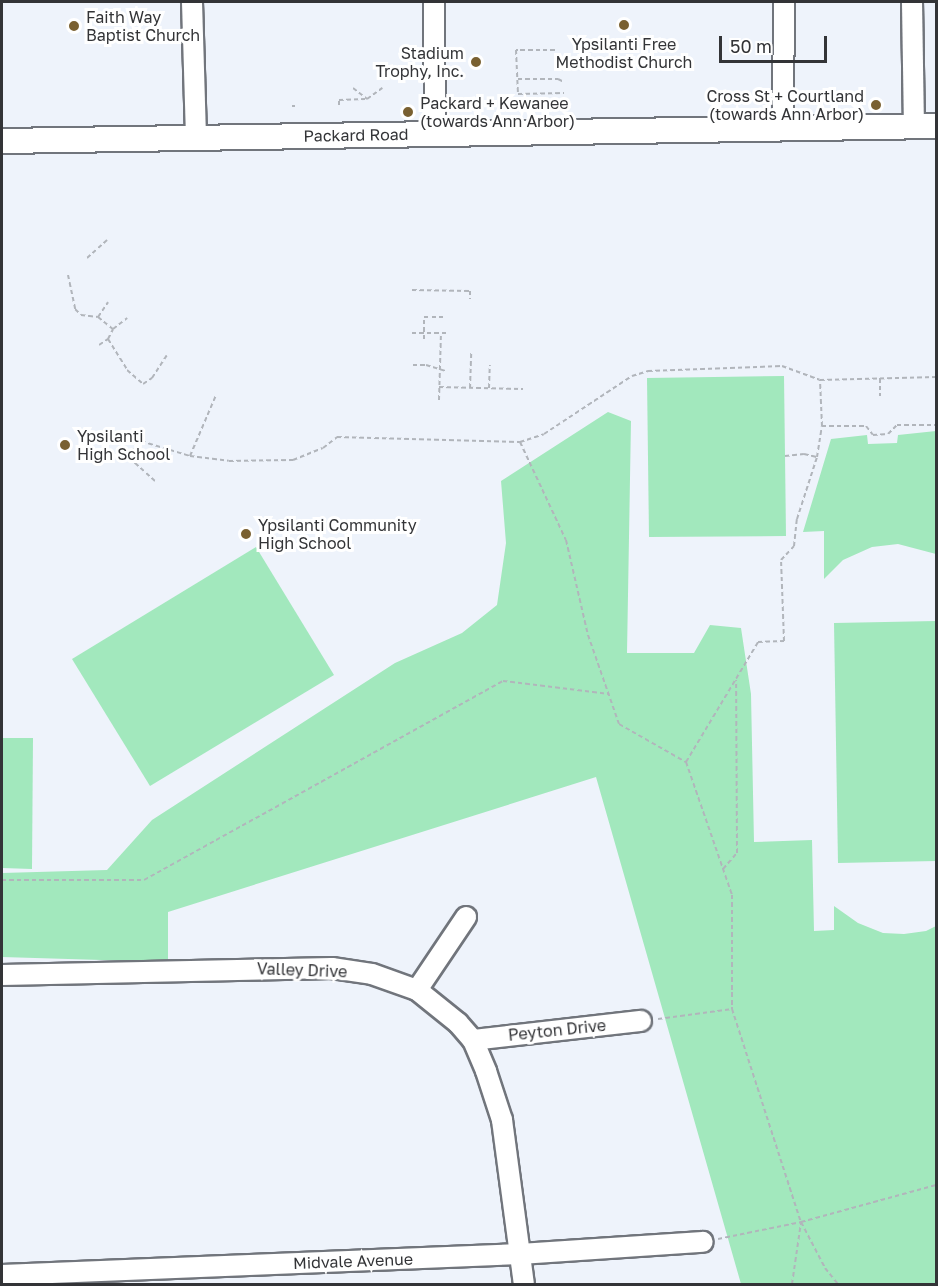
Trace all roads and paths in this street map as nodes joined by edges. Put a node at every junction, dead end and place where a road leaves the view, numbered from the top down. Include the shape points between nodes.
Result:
1 (192, 2) edge
2 (434, 2) edge
3 (784, 2) edge
4 (912, 2) edge
5 (555, 51) dead end
6 (518, 79) junction
7 (564, 81) dead end
8 (353, 88) dead end
9 (382, 88) dead end
10 (564, 93) dead end
11 (367, 99) junction
12 (339, 105) dead end
13 (925, 126) edge
14 (783, 130) junction
15 (435, 134) junction
16 (196, 137) junction
17 (2, 141) edge
18 (107, 240) dead end
19 (87, 258) dead end
20 (68, 275) dead end
21 (412, 290) dead end
22 (470, 299) dead end
23 (108, 302) dead end
24 (99, 316) junction
25 (445, 316) dead end
26 (127, 318) dead end
27 (113, 329) junction
28 (412, 333) dead end
29 (424, 333) junction
30 (441, 333) junction
31 (447, 333) dead end
32 (108, 339) junction
33 (424, 339) dead end
34 (99, 345) dead end
35 (471, 352) dead end
36 (167, 356) dead end
37 (413, 365) dead end
38 (490, 365) dead end
39 (439, 371) junction
40 (446, 371) dead end
41 (936, 377) edge
42 (880, 378) junction
43 (820, 380) junction
44 (439, 387) junction
45 (470, 388) junction
46 (489, 388) junction
47 (523, 389) dead end
48 (216, 395) dead end
49 (880, 396) dead end
50 (439, 400) dead end
51 (936, 425) edge
52 (822, 426) junction
53 (520, 442) junction
54 (190, 456) junction
55 (785, 456) dead end
56 (817, 457) junction
57 (155, 481) dead end
58 (736, 679) junction
59 (609, 694) junction
60 (686, 762) junction
61 (723, 869) junction
62 (2, 880) edge
63 (466, 917) dead end
64 (2, 975) edge
65 (417, 990) junction
66 (732, 1009) junction
67 (641, 1021) joint
68 (473, 1040) junction
69 (936, 1185) edge
70 (801, 1222) junction
71 (704, 1242) joint
72 (520, 1254) junction
73 (2, 1275) edge
74 (524, 1284) edge
75 (792, 1284) edge
76 (838, 1284) edge

1 - 16 street
2 - 15 street
3 - 14 street
4 - 13 street
5 - 6 path via 516,50
6 - 7 path
6 - 10 path via 519,94
8 - 11 path
9 - 11 path
11 - 12 path via 339,100
13 - 14 main road, Packard Road
14 - 15 main road, Packard Road
15 - 16 main road, Packard Road
16 - 17 main road, Packard Road
18 - 19 path
20 - 24 path via 75,309 81,315
21 - 22 path via 470,291
23 - 24 path
24 - 27 path
25 - 29 path via 424,317
26 - 27 path
27 - 32 path
28 - 29 path
29 - 30 path
29 - 33 path
30 - 31 path
30 - 39 path
32 - 34 path
32 - 36 path via 127,370 143,384
35 - 45 path
37 - 39 path
38 - 46 path
39 - 40 path
39 - 44 path
41 - 42 path
42 - 43 path
42 - 49 path
43 - 52 path
43 - 53 path via 782,366 648,371 632,376 544,434
44 - 45 path
44 - 50 path
45 - 46 path
46 - 47 path
48 - 54 path
51 - 52 path via 897,424 888,434 873,435 867,426
52 - 56 path
53 - 54 path via 338,436 323,448 293,460 229,461
53 - 59 path via 566,540 588,635
54 - 57 path via 134,440 132,460
55 - 56 path
56 - 58 path via 794,546 781,560 784,642 758,642
58 - 60 path
58 - 61 path via 737,853
59 - 60 path via 619,724
59 - 62 path via 504,681 144,880
60 - 61 path
61 - 66 path via 732,895
63 - 65 street
64 - 65 street, Valley Drive via 332,968 372,974
65 - 68 street, Valley Drive
66 - 67 path
66 - 70 path
67 - 68 street, Peyton Drive
68 - 72 street, Valley Drive via 502,1120
69 - 70 path
70 - 71 path
70 - 75 path
70 - 76 path
71 - 72 street, Midvale Avenue
72 - 73 street, Midvale Avenue
72 - 74 street, Valley Drive

